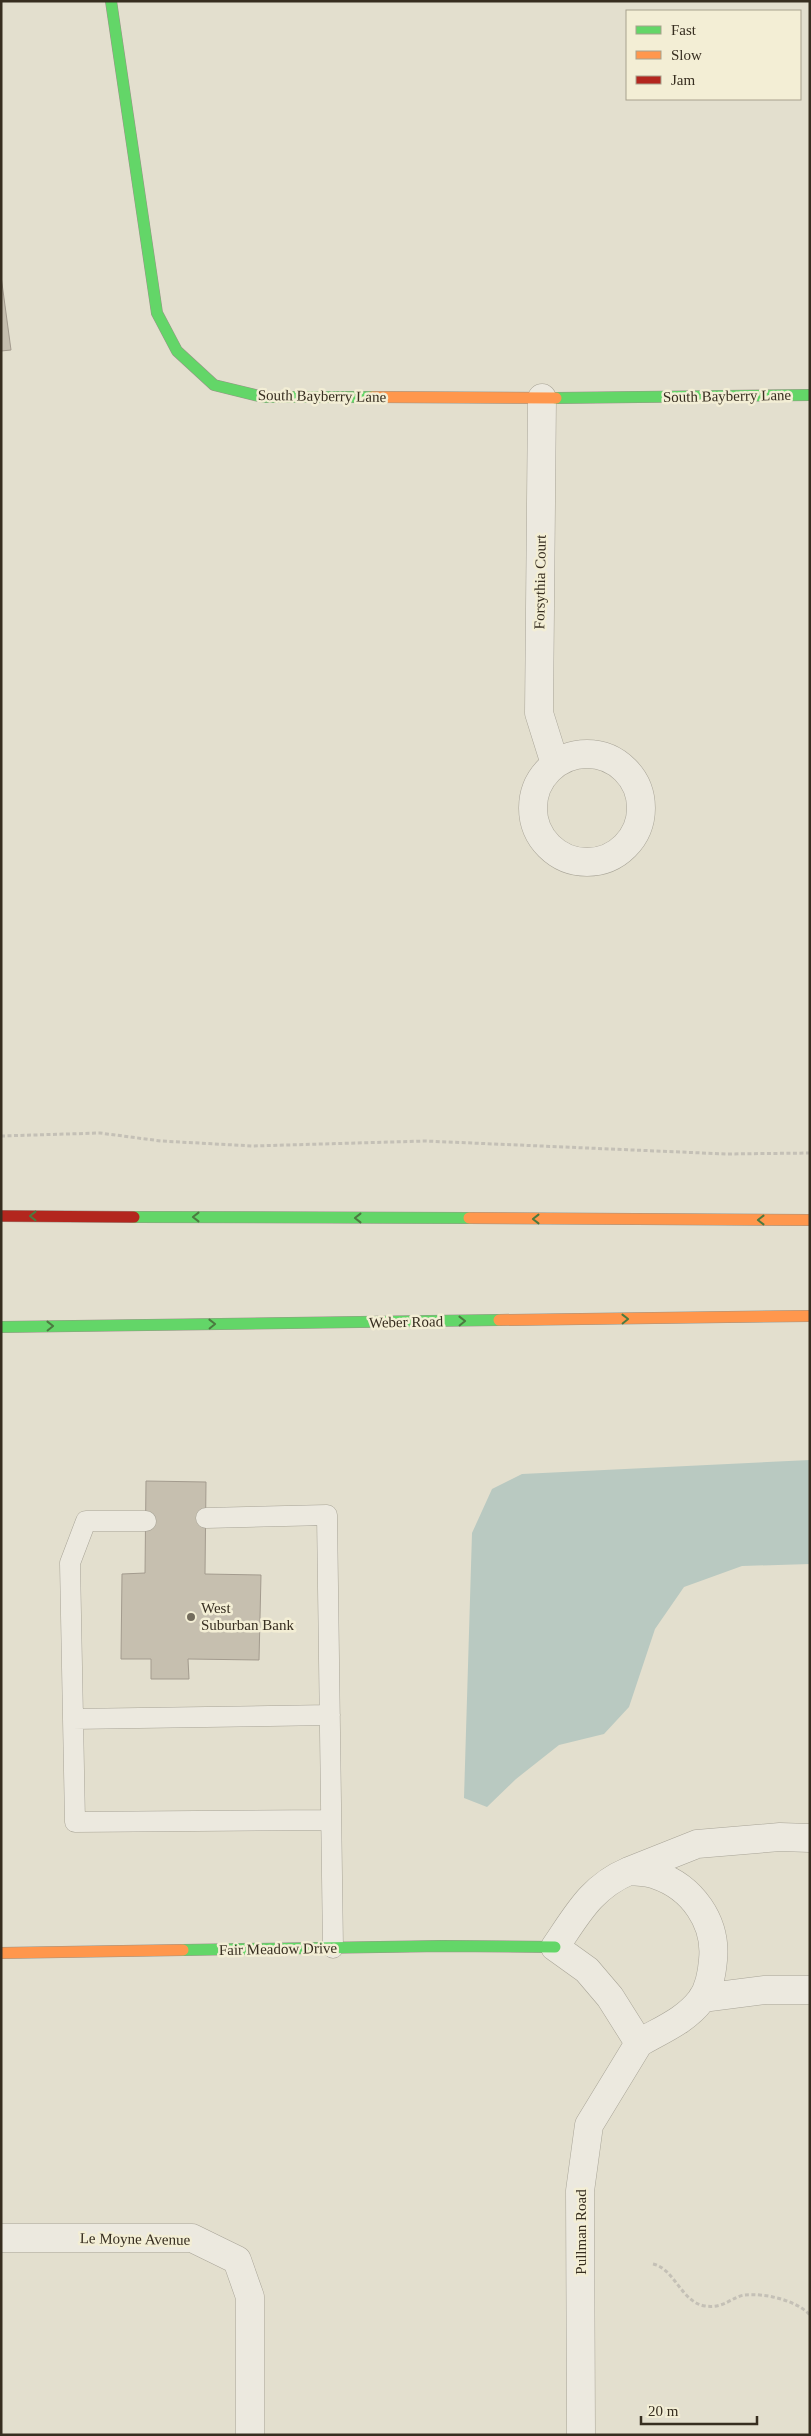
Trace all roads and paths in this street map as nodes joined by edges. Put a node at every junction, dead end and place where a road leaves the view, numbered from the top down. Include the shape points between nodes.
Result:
1 (111, 1) edge
2 (810, 395) edge
3 (542, 398) junction
4 (554, 764) dead end
5 (1, 1136) edge
6 (810, 1153) edge
7 (1, 1216) edge
8 (810, 1220) edge
9 (810, 1316) edge
10 (1, 1327) edge
11 (206, 1518) dead end
12 (146, 1521) dead end
13 (330, 1715) junction
14 (73, 1719) junction
15 (331, 1820) junction
16 (810, 1838) edge
17 (629, 1872) junction
18 (333, 1948) junction
19 (555, 1948) junction
20 (1, 1954) edge
21 (810, 1990) edge
22 (702, 1998) junction
23 (638, 2043) junction
24 (1, 2238) edge
25 (653, 2264) dead end
26 (810, 2316) edge
27 (250, 2435) edge
28 (581, 2435) edge

1 - 3 main road, South Bayberry Lane via 157,313 177,350 214,384 263,398
2 - 3 main road, South Bayberry Lane
3 - 4 street, Forsythia Court via 539,713
5 - 6 path via 100,1133 161,1141 253,1146 425,1141 726,1154
8 -> 7 main road
10 -> 9 main road, Weber Road
11 - 13 lane via 328,1515
12 - 14 lane via 86,1521 70,1563
13 - 14 lane
13 - 15 lane
14 - 15 lane via 75,1822
15 - 18 lane
16 - 17 street via 780,1837 697,1844
17 - 19 street via 586,1900
17 - 22 street via 655,1874 678,1885 697,1903 710,1925 714,1950 712,1975
18 - 19 main road, Fair Meadow Drive
18 - 20 main road, Fair Meadow Drive
19 - 23 street via 587,1970 610,1997
21 - 22 street via 765,1990
22 - 23 street via 683,2019
23 - 28 street, Pullman Road via 589,2124 580,2191
24 - 27 street, Le Moyne Avenue via 192,2238 237,2260 250,2297
25 - 26 path via 662,2266 691,2299 705,2306 726,2304 744,2294 787,2301

